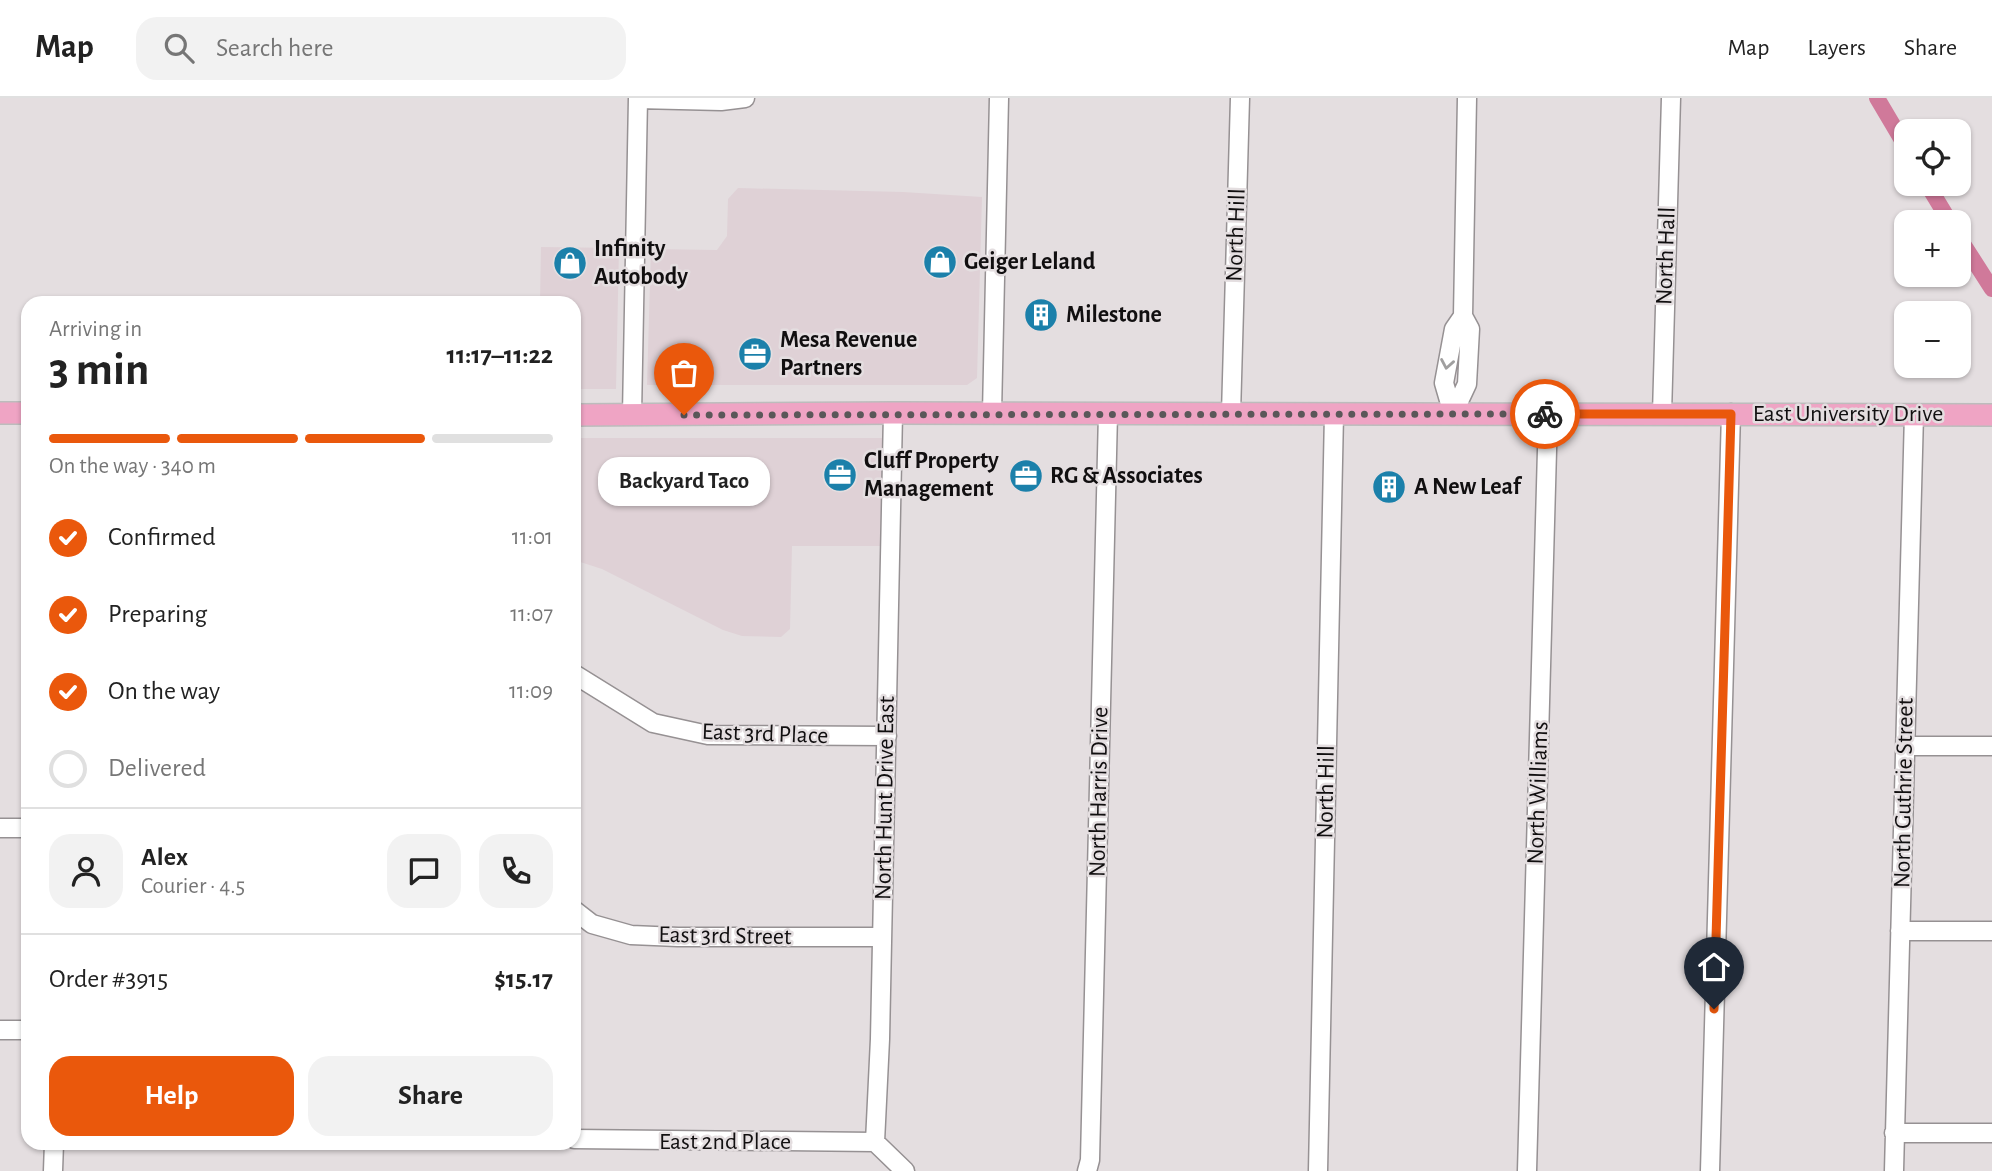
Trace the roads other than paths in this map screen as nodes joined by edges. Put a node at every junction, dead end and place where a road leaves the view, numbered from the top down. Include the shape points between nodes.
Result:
1 (745, 98) edge
2 (999, 98) edge
3 (1240, 98) edge
4 (1467, 98) edge
5 (1671, 98) edge
6 (638, 99) edge
7 (0, 413) edge
8 (21, 413) edge
9 (893, 413) junction
10 (992, 413) junction
11 (1108, 413) junction
12 (1991, 413) edge
13 (1231, 414) junction
14 (1335, 414) junction
15 (1453, 414) junction
16 (1548, 414) junction
17 (1661, 414) junction
18 (1731, 414) junction
19 (1914, 414) junction
20 (581, 415) edge
21 (632, 415) junction
22 (581, 678) edge
23 (887, 736) junction
24 (1905, 746) junction
25 (1992, 746) edge
26 (0, 828) edge
27 (21, 828) edge
28 (581, 915) edge
29 (1900, 931) junction
30 (1992, 931) edge
31 (882, 937) junction
32 (0, 1030) edge
33 (21, 1030) edge
34 (1894, 1133) junction
35 (1992, 1133) edge
36 (581, 1139) edge
37 (875, 1142) junction
38 (54, 1150) edge
39 (53, 1171) edge
40 (905, 1171) edge
41 (1087, 1171) edge
42 (1318, 1171) edge
43 (1527, 1171) edge
44 (1710, 1171) edge
45 (1894, 1171) edge

1 - 6 street
2 - 10 street
3 - 13 street, North Hill
4 - 15 street via 1463,316 1454,329 1444,383
5 - 17 street, North Hall
6 - 21 street
7 - 8 main road
9 - 10 main road, East University Drive
9 - 21 main road, East University Drive
9 - 23 street, North Hunt Drive East
10 - 11 main road, East University Drive
11 - 13 main road, East University Drive
11 - 41 street, North Harris Drive
12 - 19 main road, East University Drive
13 - 14 main road, East University Drive
14 - 15 main road, East University Drive
14 - 42 street, North Hill
15 - 16 main road, East University Drive
16 - 17 main road, East University Drive
16 - 43 street, North Williams
17 - 18 main road, East University Drive
18 - 19 main road, East University Drive
18 - 44 street
19 - 24 street, North Guthrie Street
20 - 21 main road, East University Drive
22 - 23 street, East 3rd Place via 653,723 708,735
23 - 31 street, North Hunt Drive East
24 - 25 street
24 - 29 street, North Guthrie Street
26 - 27 street
28 - 31 street, East 3rd Street via 592,924 631,935
29 - 30 street
29 - 34 street, North Guthrie Street
31 - 37 street, North Hunt Drive East
32 - 33 street
34 - 35 street
34 - 45 street, North Guthrie Street
36 - 37 street, East 2nd Place
37 - 40 street
38 - 39 street

